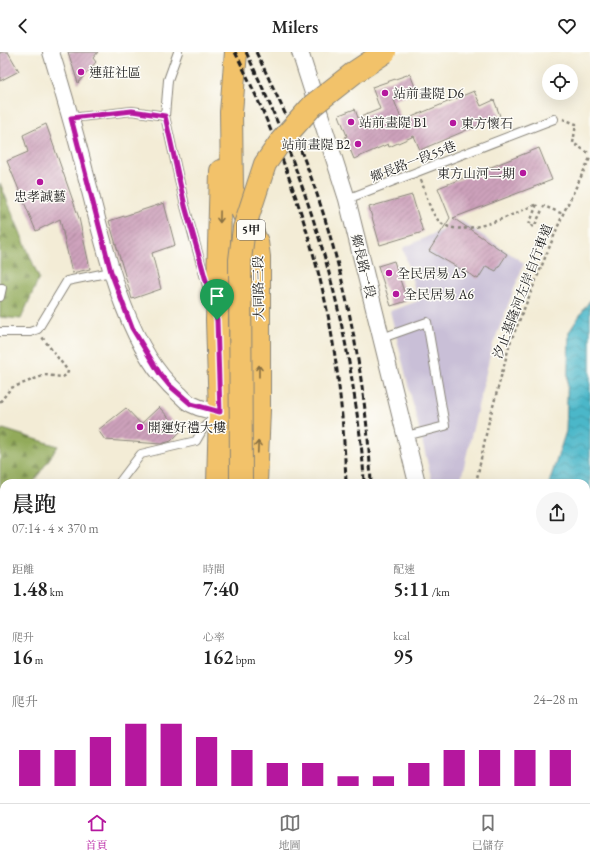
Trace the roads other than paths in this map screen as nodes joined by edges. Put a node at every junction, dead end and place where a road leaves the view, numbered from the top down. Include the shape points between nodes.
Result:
1 (51, 52) edge
2 (178, 52) edge
3 (228, 52) edge
4 (236, 52) edge
5 (300, 52) edge
6 (366, 52) edge
7 (385, 52) edge
8 (165, 116) junction
9 (71, 118) junction
10 (554, 119) road end
11 (347, 199) junction
12 (111, 272) junction
13 (0, 288) edge
14 (0, 296) edge
15 (217, 320) junction
16 (0, 332) edge
17 (382, 338) junction
18 (259, 410) junction
19 (220, 412) junction
20 (406, 436) junction
21 (122, 479) edge
22 (218, 479) edge
23 (232, 479) edge
24 (242, 479) edge
25 (256, 479) edge
26 (416, 479) edge

1 - 9 street
2 - 8 lane via 168,80
3 -> 15 main road, 5甲 via 222,112
18 -> 4 main road, 大同路三段 / 5甲 via 257,242 232,190 231,112
5 - 11 street, 鄉長路一段
6 - 23 main road via 334,74 283,124 256,161 240,205 231,259
7 - 24 main road, bridge via 354,72 313,105 281,141 265,164 244,228 240,260
8 - 9 lane via 132,111
8 - 15 lane via 185,206
9 - 12 street
10 - 11 lane, 鄉長路一段55巷
11 - 17 street, 鄉長路一段
12 - 16 lane via 67,281 38,329 30,332
12 - 19 street via 132,328 160,374 191,404
13 - 14 lane
15 - 19 main road, 5甲
17 - 20 street, 鄉長路一段
17 - 20 lane via 427,322 446,426
18 - 19 street
25 -> 18 main road, 大同路三段 / 5甲
19 - 21 lane via 204,427 196,441 141,454
19 - 22 main road, 5甲
20 - 26 street, 鄉長路一段

